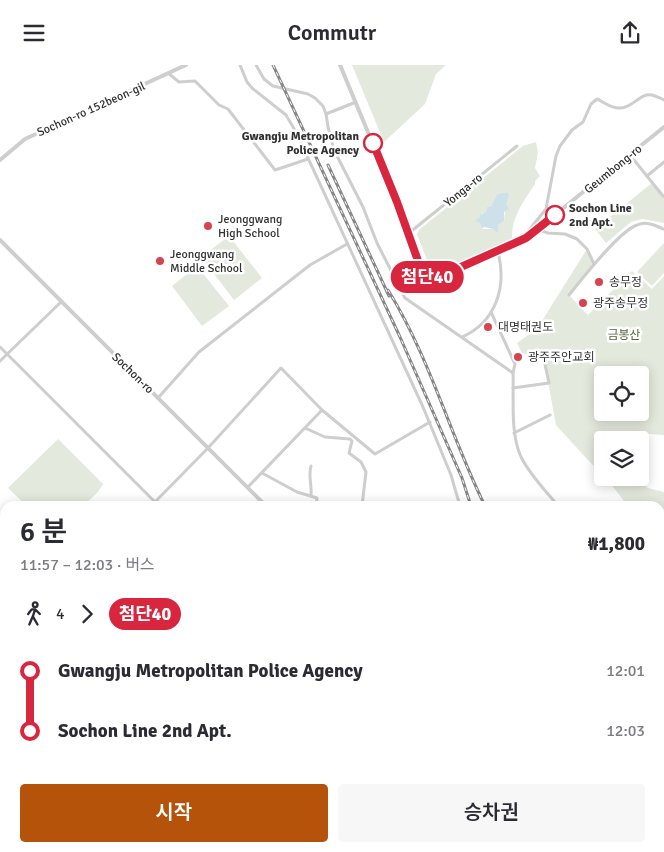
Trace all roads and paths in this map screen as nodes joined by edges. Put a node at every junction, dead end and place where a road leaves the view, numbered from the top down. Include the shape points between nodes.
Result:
1 (186, 65) edge
2 (240, 65) edge
3 (340, 65) edge
4 (257, 67) edge
5 (168, 73) junction
6 (664, 100) edge
7 (356, 102) junction
8 (326, 115) junction
9 (664, 127) edge
10 (517, 146) dead end
11 (630, 155) junction
12 (308, 159) junction
13 (0, 160) edge
14 (664, 162) edge
15 (647, 176) junction
16 (664, 195) edge
17 (538, 229) junction
18 (663, 229) edge
19 (408, 233) junction
20 (526, 238) junction
21 (0, 240) edge
22 (347, 244) junction
23 (498, 252) junction
24 (594, 264) junction
25 (569, 295) dead end
26 (61, 302) junction
27 (491, 312) junction
28 (461, 337) junction
29 (0, 347) edge
30 (7, 354) junction
31 (544, 360) dead end
32 (0, 361) edge
33 (513, 373) junction
34 (514, 389) junction
35 (158, 398) junction
36 (322, 410) junction
37 (550, 415) dead end
38 (430, 423) junction
39 (305, 428) junction
40 (514, 433) junction
41 (208, 448) junction
42 (311, 466) dead end
43 (262, 473) junction
44 (248, 487) junction
45 (311, 495) junction
46 (154, 501) edge
47 (156, 501) edge
48 (261, 501) edge
49 (317, 501) edge
50 (363, 501) edge
51 (459, 501) edge
52 (554, 501) edge

1 - 5 street, Sochon-ro 152beon-gil
2 - 12 street via 252,88 286,115
3 - 7 street
4 - 8 street via 273,86 312,96 320,102
5 - 12 street via 179,81 195,81 219,105 228,109 275,169
5 - 13 street, Sochon-ro 152beon-gil via 25,139
6 - 20 street via 651,94 627,107 605,105 597,99 591,104 583,121 560,147 546,209
7 - 8 street
7 - 19 street
8 - 28 street via 334,149 405,298
9 - 11 street, Geumbong-ro
10 - 19 street, Yonga-ro
11 - 15 street
11 - 17 street, Geumbong-ro
12 - 22 street
14 - 15 street
15 - 16 street
17 - 20 street, Geumbong-ro
17 - 24 street via 577,239 587,249
18 - 24 street via 650,223 637,225 626,231
19 - 23 street, Geumbong-ro via 422,272 434,279
20 - 23 street, Geumbong-ro
21 - 26 street, Sochon-ro
22 - 35 street via 310,265 199,352
22 - 38 street
23 - 27 street via 499,297
24 - 25 street
26 - 30 street
26 - 35 street, Sochon-ro
27 - 28 street via 472,333
27 - 33 street via 515,364
28 - 33 street
29 - 30 street
30 - 32 street
30 - 46 street
31 - 34 street via 548,383
33 - 34 street
34 - 40 street
35 - 41 street, Sochon-ro
36 - 38 street via 375,454
36 - 39 street
36 - 41 street via 281,369
37 - 40 street
38 - 51 street
39 - 43 street
39 - 50 street via 325,437 352,441 349,453 361,462 366,472
40 - 52 street via 521,457
41 - 44 street, Sochon-ro
41 - 47 street
42 - 45 street
43 - 44 street
43 - 45 street
44 - 48 street, Sochon-ro
45 - 49 street

